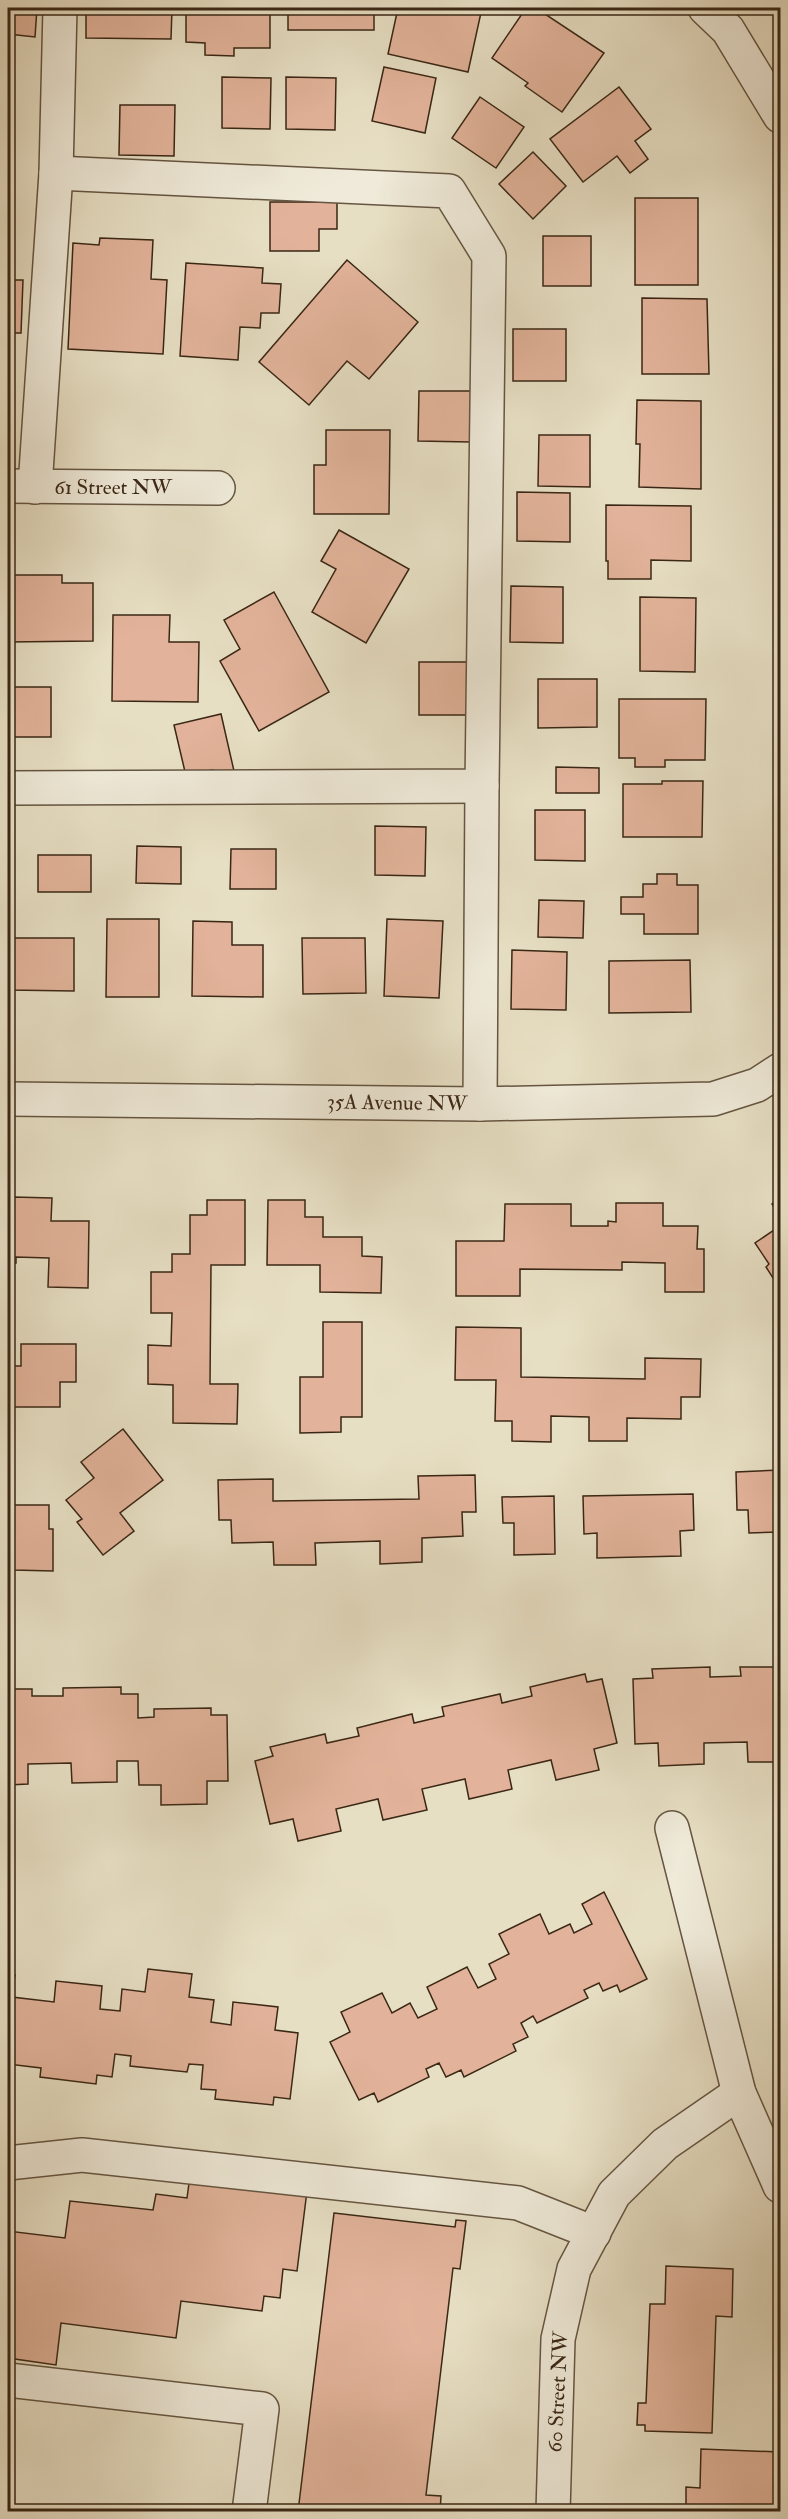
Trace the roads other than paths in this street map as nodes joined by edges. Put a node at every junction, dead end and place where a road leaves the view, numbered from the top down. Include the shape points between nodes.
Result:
1 (60, 8) edge
2 (705, 8) edge
3 (780, 116) edge
4 (56, 172) junction
5 (21, 487) edge
6 (218, 488) dead end
7 (482, 786) junction
8 (8, 788) edge
9 (780, 1070) edge
10 (8, 1099) edge
11 (480, 1104) junction
12 (672, 1828) dead end
13 (740, 2093) junction
14 (8, 2163) edge
15 (780, 2186) edge
16 (594, 2233) junction
17 (8, 2380) edge
18 (249, 2511) edge
19 (553, 2511) edge

1 - 4 street
2 - 3 street via 728,30
4 - 5 street
4 - 7 street via 449,191 489,256
5 - 6 street, 61 Street NW
7 - 8 street
7 - 11 street
9 - 11 street, 35A Avenue NW via 758,1085 713,1099
10 - 11 street, 35A Avenue NW
12 - 13 street
13 - 15 street
13 - 16 street, 60 Street NW via 665,2144 615,2194
14 - 16 street via 82,2155 518,2203
16 - 19 street, 60 Street NW via 574,2269 558,2339
17 - 18 street via 262,2409

